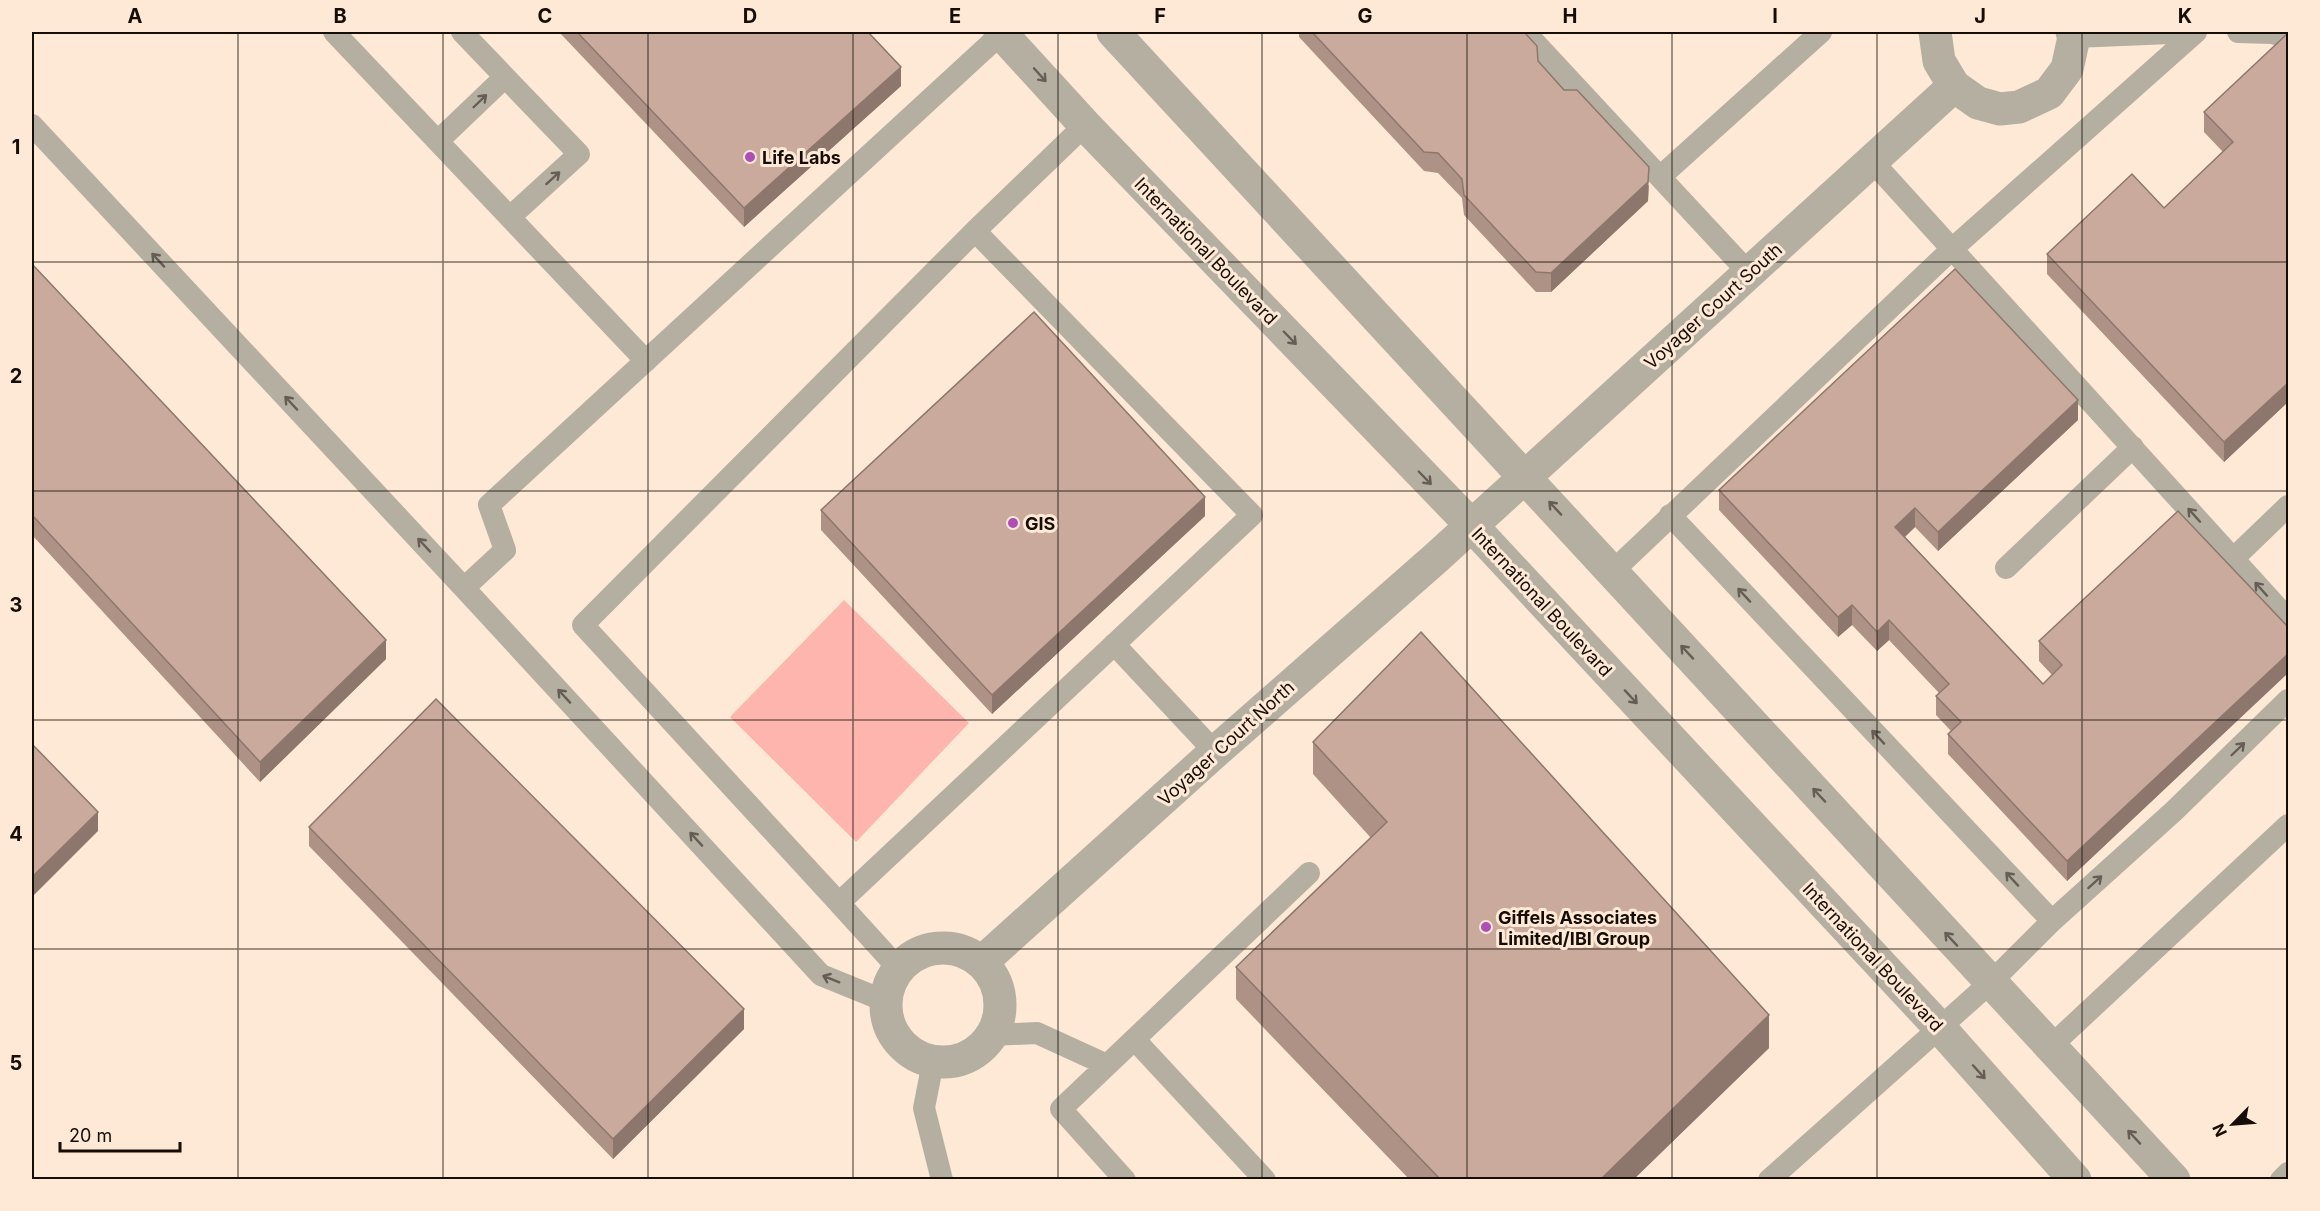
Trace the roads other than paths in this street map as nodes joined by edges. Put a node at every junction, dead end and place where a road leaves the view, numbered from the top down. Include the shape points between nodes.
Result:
1 (334, 32) edge
2 (462, 32) edge
3 (1001, 32) edge
4 (1113, 32) edge
5 (1525, 32) edge
6 (1821, 32) edge
7 (1935, 32) edge
8 (2196, 32) edge
9 (2238, 32) edge
10 (2073, 34) edge
11 (2289, 37) edge
12 (505, 77) junction
13 (1954, 86) junction
14 (32, 125) edge
15 (1084, 125) junction
16 (438, 141) junction
17 (1872, 161) junction
18 (1660, 177) junction
19 (510, 217) junction
20 (975, 231) junction
21 (1952, 249) junction
22 (1749, 273) junction
23 (645, 361) junction
24 (2133, 447) junction
25 (1526, 477) junction
26 (2289, 506) edge
27 (1670, 515) junction
28 (1472, 526) junction
29 (2234, 558) junction
30 (2006, 568) dead end
31 (1613, 571) junction
32 (464, 588) junction
33 (2289, 619) edge
34 (1114, 645) junction
35 (2289, 700) edge
36 (1215, 752) junction
37 (2289, 825) edge
38 (1309, 873) dead end
39 (839, 903) junction
40 (2052, 921) junction
41 (982, 962) junction
42 (898, 968) junction
43 (1991, 982) junction
44 (885, 1001) junction
45 (1940, 1028) junction
46 (992, 1035) junction
47 (1135, 1040) junction
48 (2050, 1046) junction
49 (933, 1062) junction
50 (1107, 1065) junction
51 (2289, 1173) edge
52 (942, 1179) edge
53 (1125, 1179) edge
54 (1265, 1179) edge
55 (1769, 1179) edge
56 (2075, 1179) edge
57 (2174, 1179) edge
58 (2281, 1179) edge

1 - 16 lane
2 - 12 lane
3 -> 15 street, International Boulevard
3 - 23 lane
4 - 25 street
5 - 18 lane
6 - 18 lane
7 - 13 street via 1939,61
8 - 10 lane
8 - 21 lane
9 - 11 lane
10 - 13 street via 2067,69 2049,93 2019,107 2000,109 1978,103
16 -> 12 lane
19 -> 12 lane via 579,154
13 - 17 street, Voyager Court South
32 -> 14 lane
15 - 20 lane
15 -> 28 street, International Boulevard
16 - 19 lane
17 - 21 lane
17 - 22 street, Voyager Court South
18 - 22 lane
19 - 23 lane
20 - 34 lane via 1252,515
20 - 39 lane via 583,625
21 - 24 lane
21 - 27 lane
22 - 25 street, Voyager Court South
23 - 32 lane via 489,505 505,550
29 -> 24 lane
24 - 30 lane
25 - 28 street, Voyager Court South
31 -> 25 street
26 - 29 lane
27 - 31 lane
40 -> 27 lane
28 - 36 street, Voyager Court North
28 -> 45 street, International Boulevard
33 -> 29 lane
43 -> 31 street
44 -> 32 lane via 821,975
34 - 36 lane
34 - 39 lane
40 -> 35 lane
36 - 41 street, Voyager Court North
37 - 48 lane
38 - 47 lane
39 - 42 lane
40 - 43 lane
41 - 42 street via 948,947 912,956
41 - 46 street via 994,978 1000,996 1000,1016
42 - 44 street
43 - 45 lane
43 - 48 street
44 - 49 street via 886,1020 893,1035 917,1057
45 - 55 lane
45 -> 56 street, International Boulevard
46 - 49 street via 980,1049 962,1059
46 - 50 lane via 1038,1033
47 - 50 lane
47 - 54 lane
57 -> 48 street
49 - 52 lane via 924,1108
50 - 53 lane via 1060,1109
51 - 58 lane

